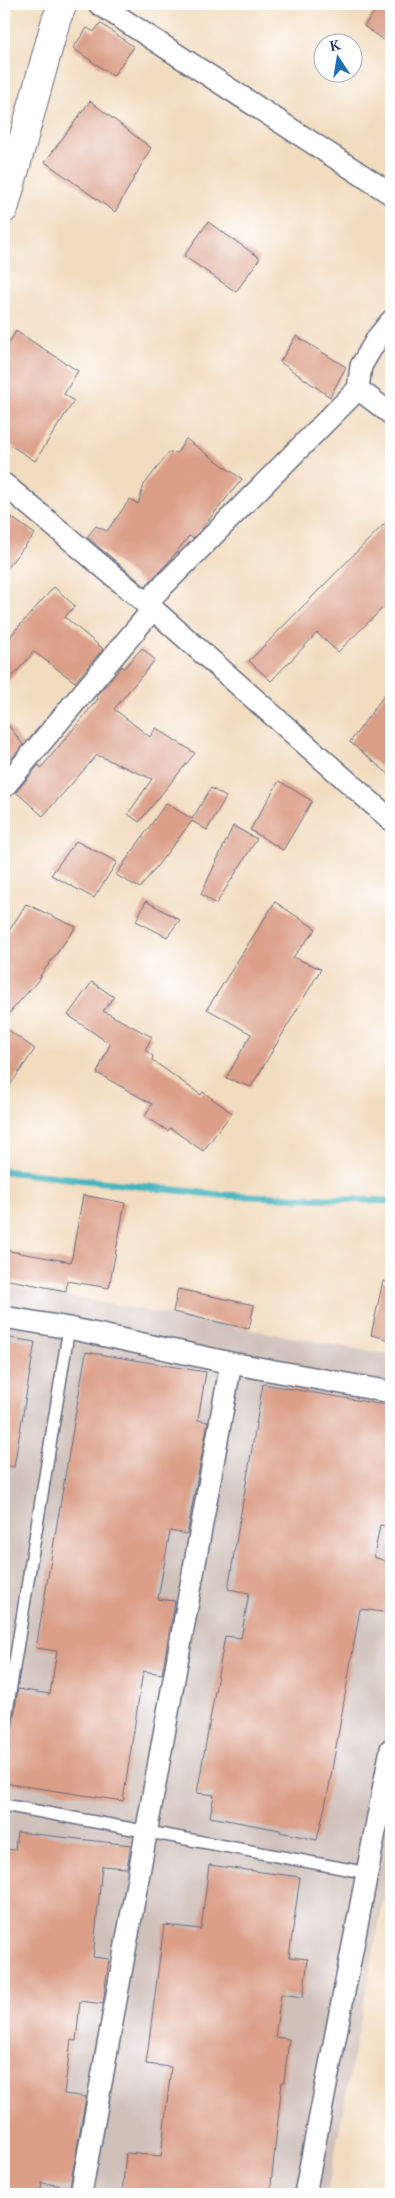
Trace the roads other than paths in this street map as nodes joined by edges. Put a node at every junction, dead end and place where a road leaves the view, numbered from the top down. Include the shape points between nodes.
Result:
1 (99, 4) edge
2 (55, 9) edge
3 (9, 162) edge
4 (391, 194) edge
5 (4, 209) edge
6 (391, 321) edge
7 (358, 388) junction
8 (391, 414) edge
9 (4, 484) edge
10 (149, 606) junction
11 (4, 787) edge
12 (391, 820) edge
13 (4, 1317) edge
14 (69, 1328) junction
15 (232, 1363) junction
16 (391, 1392) edge
17 (4, 1729) edge
18 (391, 1749) edge
19 (4, 1805) edge
20 (146, 1833) junction
21 (368, 1873) junction
22 (81, 2194) edge
23 (305, 2194) edge

1 - 4 street
2 - 3 street
3 - 5 street
6 - 7 street via 361,366
7 - 8 street
7 - 10 street
9 - 10 street
10 - 11 street
10 - 12 street
13 - 14 street
14 - 15 street
14 - 17 lane
15 - 16 street
15 - 20 street
18 - 21 street
19 - 20 lane
20 - 21 lane
20 - 22 street
21 - 23 street

